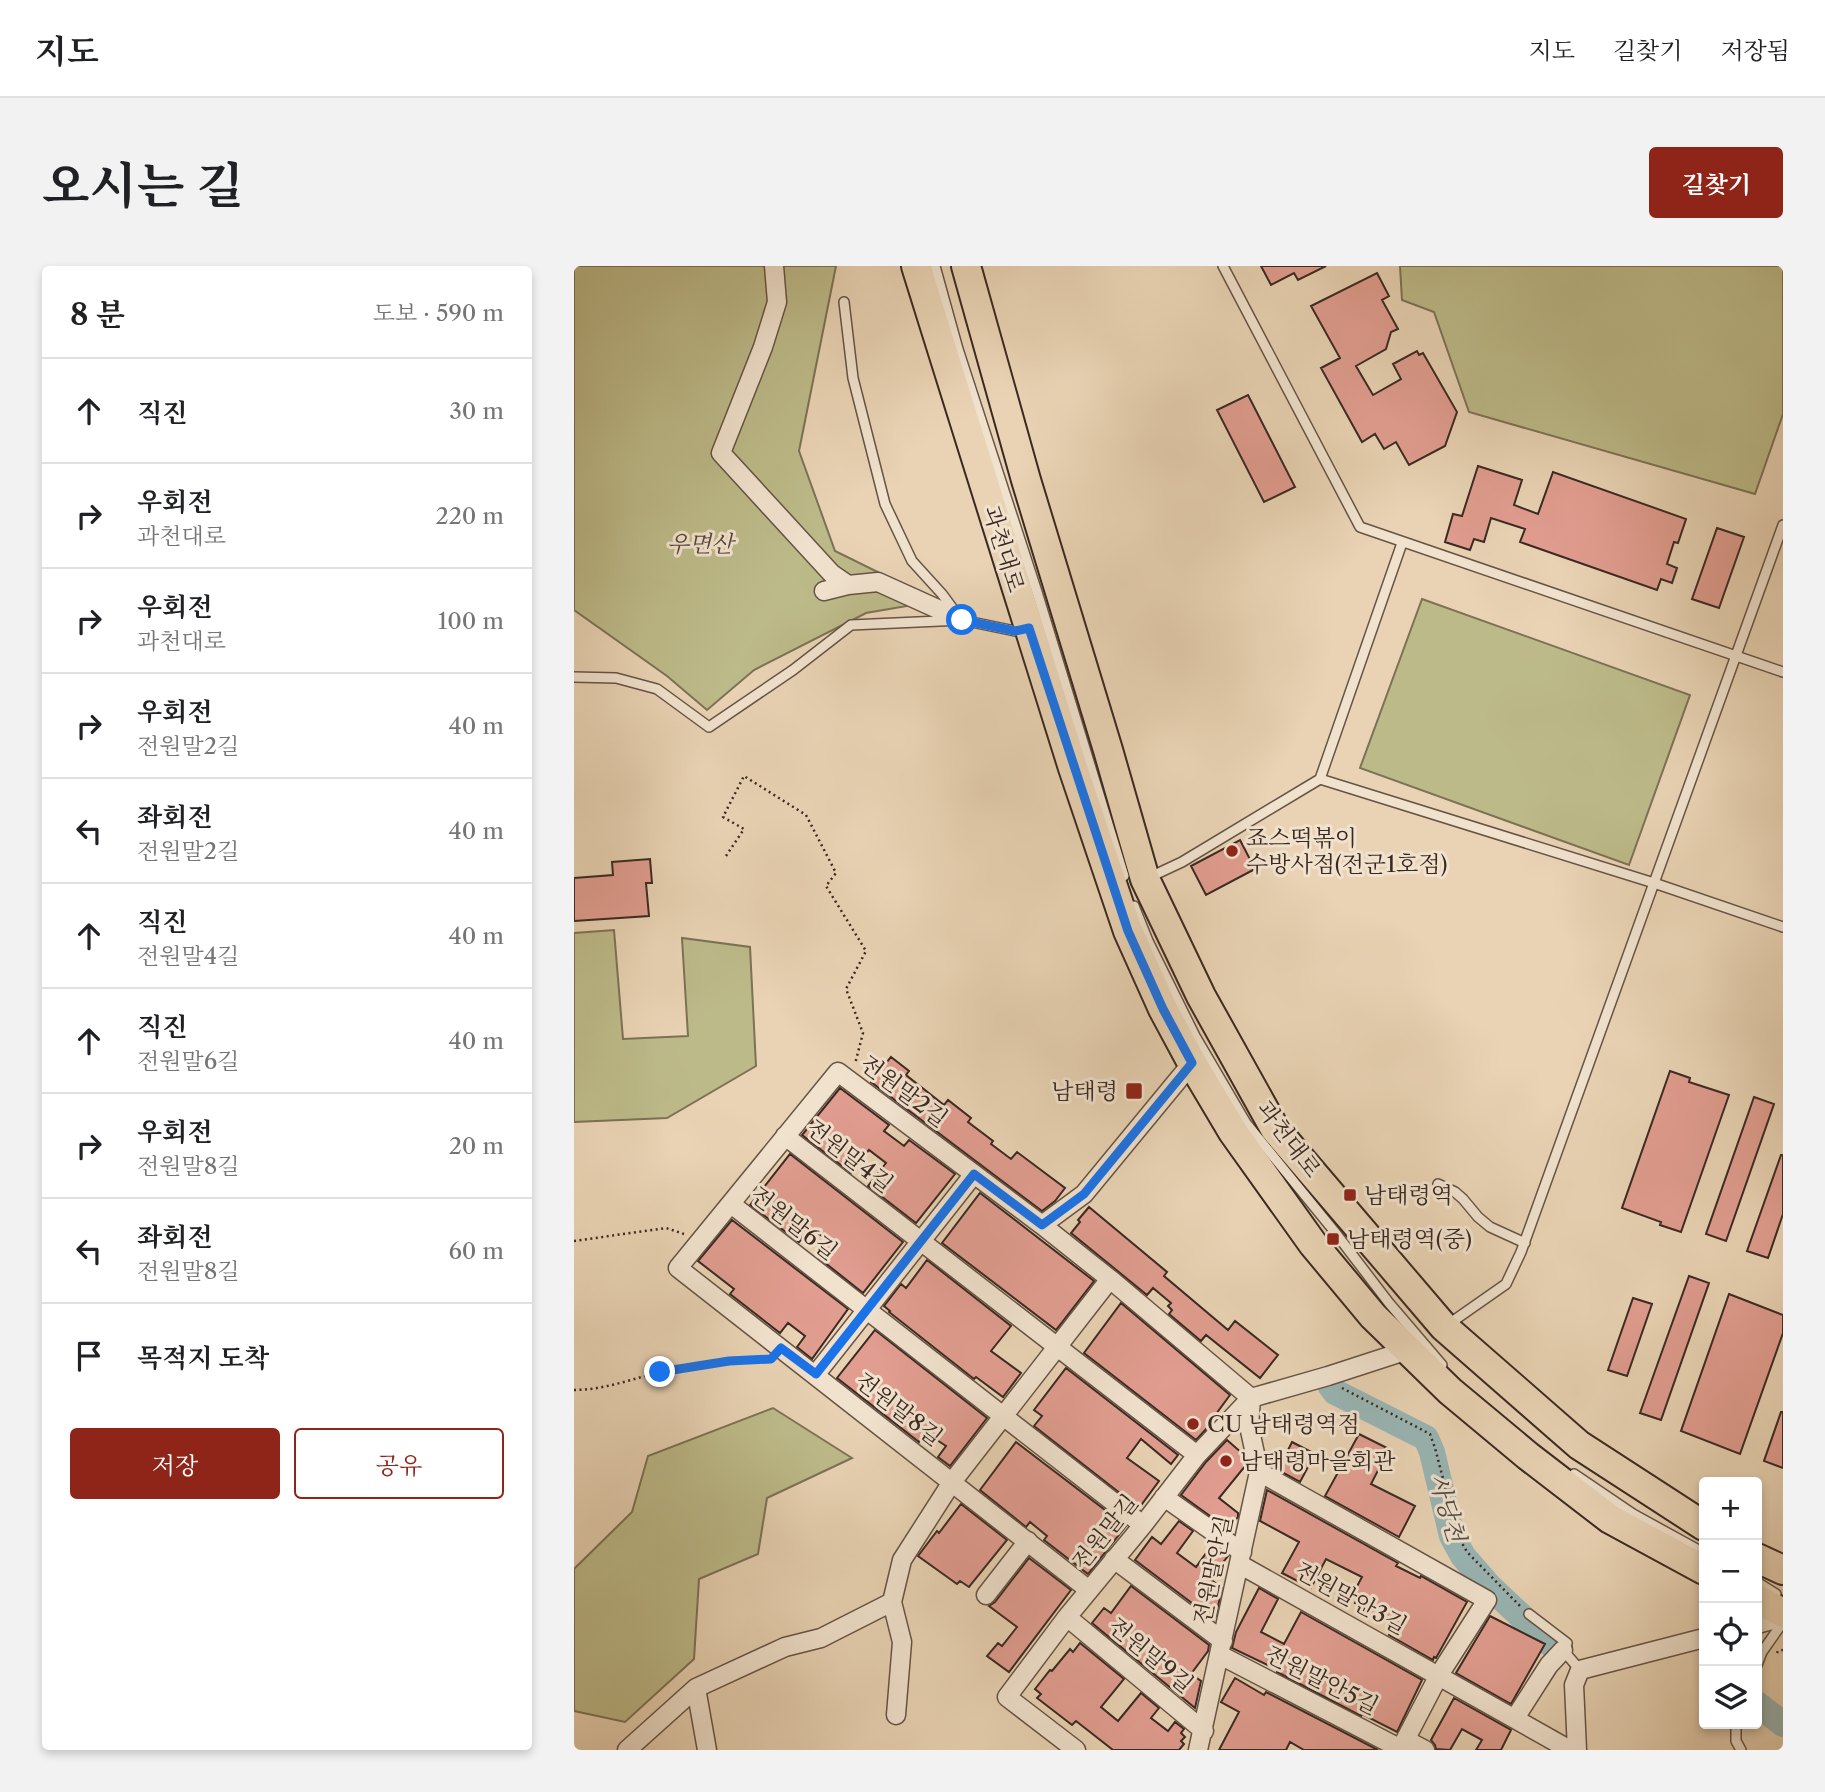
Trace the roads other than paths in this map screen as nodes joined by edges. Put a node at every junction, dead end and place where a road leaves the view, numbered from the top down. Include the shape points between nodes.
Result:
1 (774, 266) edge
2 (916, 266) edge
3 (935, 266) edge
4 (966, 266) edge
5 (1223, 266) edge
6 (844, 302) dead end
7 (1783, 525) edge
8 (1402, 543) junction
9 (848, 585) junction
10 (824, 591) dead end
11 (962, 620) junction
12 (1047, 623) junction
13 (1735, 657) junction
14 (1783, 672) edge
15 (574, 677) edge
16 (1320, 779) junction
17 (1145, 879) junction
18 (1654, 883) junction
19 (1783, 927) edge
20 (1192, 1063) junction
21 (785, 1136) junction
22 (974, 1174) junction
23 (1438, 1184) dead end
24 (731, 1204) junction
25 (1042, 1225) junction
26 (700, 1240) joint
27 (920, 1242) junction
28 (1525, 1242) junction
29 (1110, 1279) junction
30 (866, 1311) junction
31 (1444, 1327) junction
32 (1414, 1345) junction
33 (1057, 1348) junction
34 (816, 1374) junction
35 (1451, 1375) dead end
36 (1251, 1398) junction
37 (1004, 1416) junction
38 (1197, 1455) junction
39 (1259, 1472) junction
40 (1569, 1472) dead end
41 (953, 1482) junction
42 (1164, 1497) junction
43 (1699, 1523) edge
44 (1143, 1525) junction
45 (1028, 1541) junction
46 (1699, 1550) edge
47 (1241, 1558) junction
48 (1114, 1559) junction
49 (1762, 1560) edge
50 (1699, 1567) edge
51 (1783, 1570) edge
52 (1762, 1585) edge
53 (1089, 1590) junction
54 (986, 1595) dead end
55 (1783, 1598) edge
56 (892, 1601) junction
57 (1762, 1602) edge
58 (1529, 1614) road end
59 (1783, 1615) edge
60 (1067, 1617) junction
61 (1762, 1622) edge
62 (1783, 1622) edge
63 (1699, 1639) edge
64 (1221, 1648) junction
65 (1563, 1650) junction
66 (1762, 1652) edge
67 (1580, 1670) junction
68 (1439, 1675) junction
69 (696, 1688) junction
70 (896, 1715) dead end
71 (1515, 1718) junction
72 (1736, 1729) edge
73 (1202, 1744) edge
74 (1402, 1746) edge
75 (627, 1750) edge
76 (707, 1750) edge
77 (1076, 1750) edge
78 (1425, 1750) edge
79 (1570, 1750) edge
80 (1577, 1750) edge
81 (1741, 1750) edge

1 - 9 street via 777,302 721,453 832,574
2 - 12 main road, 과천대로
3 - 12 lane
4 - 12 main road
5 - 8 lane via 1360,527
6 - 11 lane via 853,378 885,504 912,561
7 - 13 lane
8 - 13 lane
8 - 16 lane
9 - 10 street
9 - 11 street via 878,582
11 - 12 lane via 1015,631
11 - 15 lane via 851,625 709,727 657,689 616,678
12 - 17 main road, 과천대로 via 1108,750
12 - 20 main road, 과천대로 via 1128,931
12 - 32 lane via 1133,905 1195,1036 1246,1123 1389,1303
13 - 14 lane
13 - 18 lane
16 - 17 lane via 1182,862
16 - 18 lane
17 - 31 main road, 과천대로 via 1201,996 1275,1129
18 - 19 lane
18 - 28 lane
20 - 25 street via 1084,1194
20 - 32 main road, 과천대로 via 1233,1132 1313,1244 1373,1316
21 - 22 street, 전원말2길 via 838,1072
21 - 24 street, 전원말4길
21 - 27 street, 전원말4길
22 - 25 street, 전원말2길
22 - 27 street
23 - 28 lane via 1455,1192 1490,1227
24 - 26 street, 전원말6길
24 - 30 street, 전원말6길
25 - 29 street, 전원말2길
26 - 34 street, 전원말8길 via 678,1268
27 - 30 street
27 - 33 street, 전원말4길
28 - 31 lane via 1506,1284
29 - 33 street
29 - 36 street, 전원말2길
30 - 34 street
30 - 37 street, 전원말6길
31 - 32 main road
31 - 43 main road, 과천대로 via 1579,1445
32 - 35 lane
32 - 36 street
32 - 50 main road, 과천대로 via 1450,1391 1528,1456 1609,1519
33 - 37 street
33 - 38 street, 전원말4길
34 - 41 street, 전원말8길
36 - 38 street, 전원말길
36 - 39 street, 전원말안길 via 1250,1426
37 - 41 street
37 - 44 street, 전원말6길
38 - 42 street, 전원말길
39 - 47 street, 전원말안길
39 - 68 street via 1487,1600
40 - 46 lane
41 - 45 street, 전원말8길
41 - 56 street via 902,1560
42 - 44 street, 전원말길
42 - 47 street, 전원말안3길
44 - 48 street, 전원말길
45 - 53 street, 전원말8길
45 - 54 street
47 - 64 street, 전원말안길
47 - 68 street, 전원말안3길
48 - 53 street, 전원말길
48 - 64 street, 전원말안5길
49 - 51 main road
52 - 55 lane
53 - 60 street, 전원말길
56 - 69 street via 821,1638 785,1647
56 - 70 street via 902,1642
57 - 59 main road
58 - 65 lane via 1567,1643
59 - 61 street
60 - 73 street, 전원말9길
60 - 77 street, 전원말길 via 1007,1696
62 - 66 lane
63 - 67 street
64 - 73 street, 전원말안길
64 - 74 street, 전원말안5길
65 - 67 lane
65 - 71 street
67 - 80 street via 1574,1685
68 - 71 street, 전원말안3길
68 - 74 street
69 - 75 street
69 - 76 street
71 - 79 street, 전원말안3길
72 - 81 lane via 1735,1741
74 - 78 street, 전원말안5길

